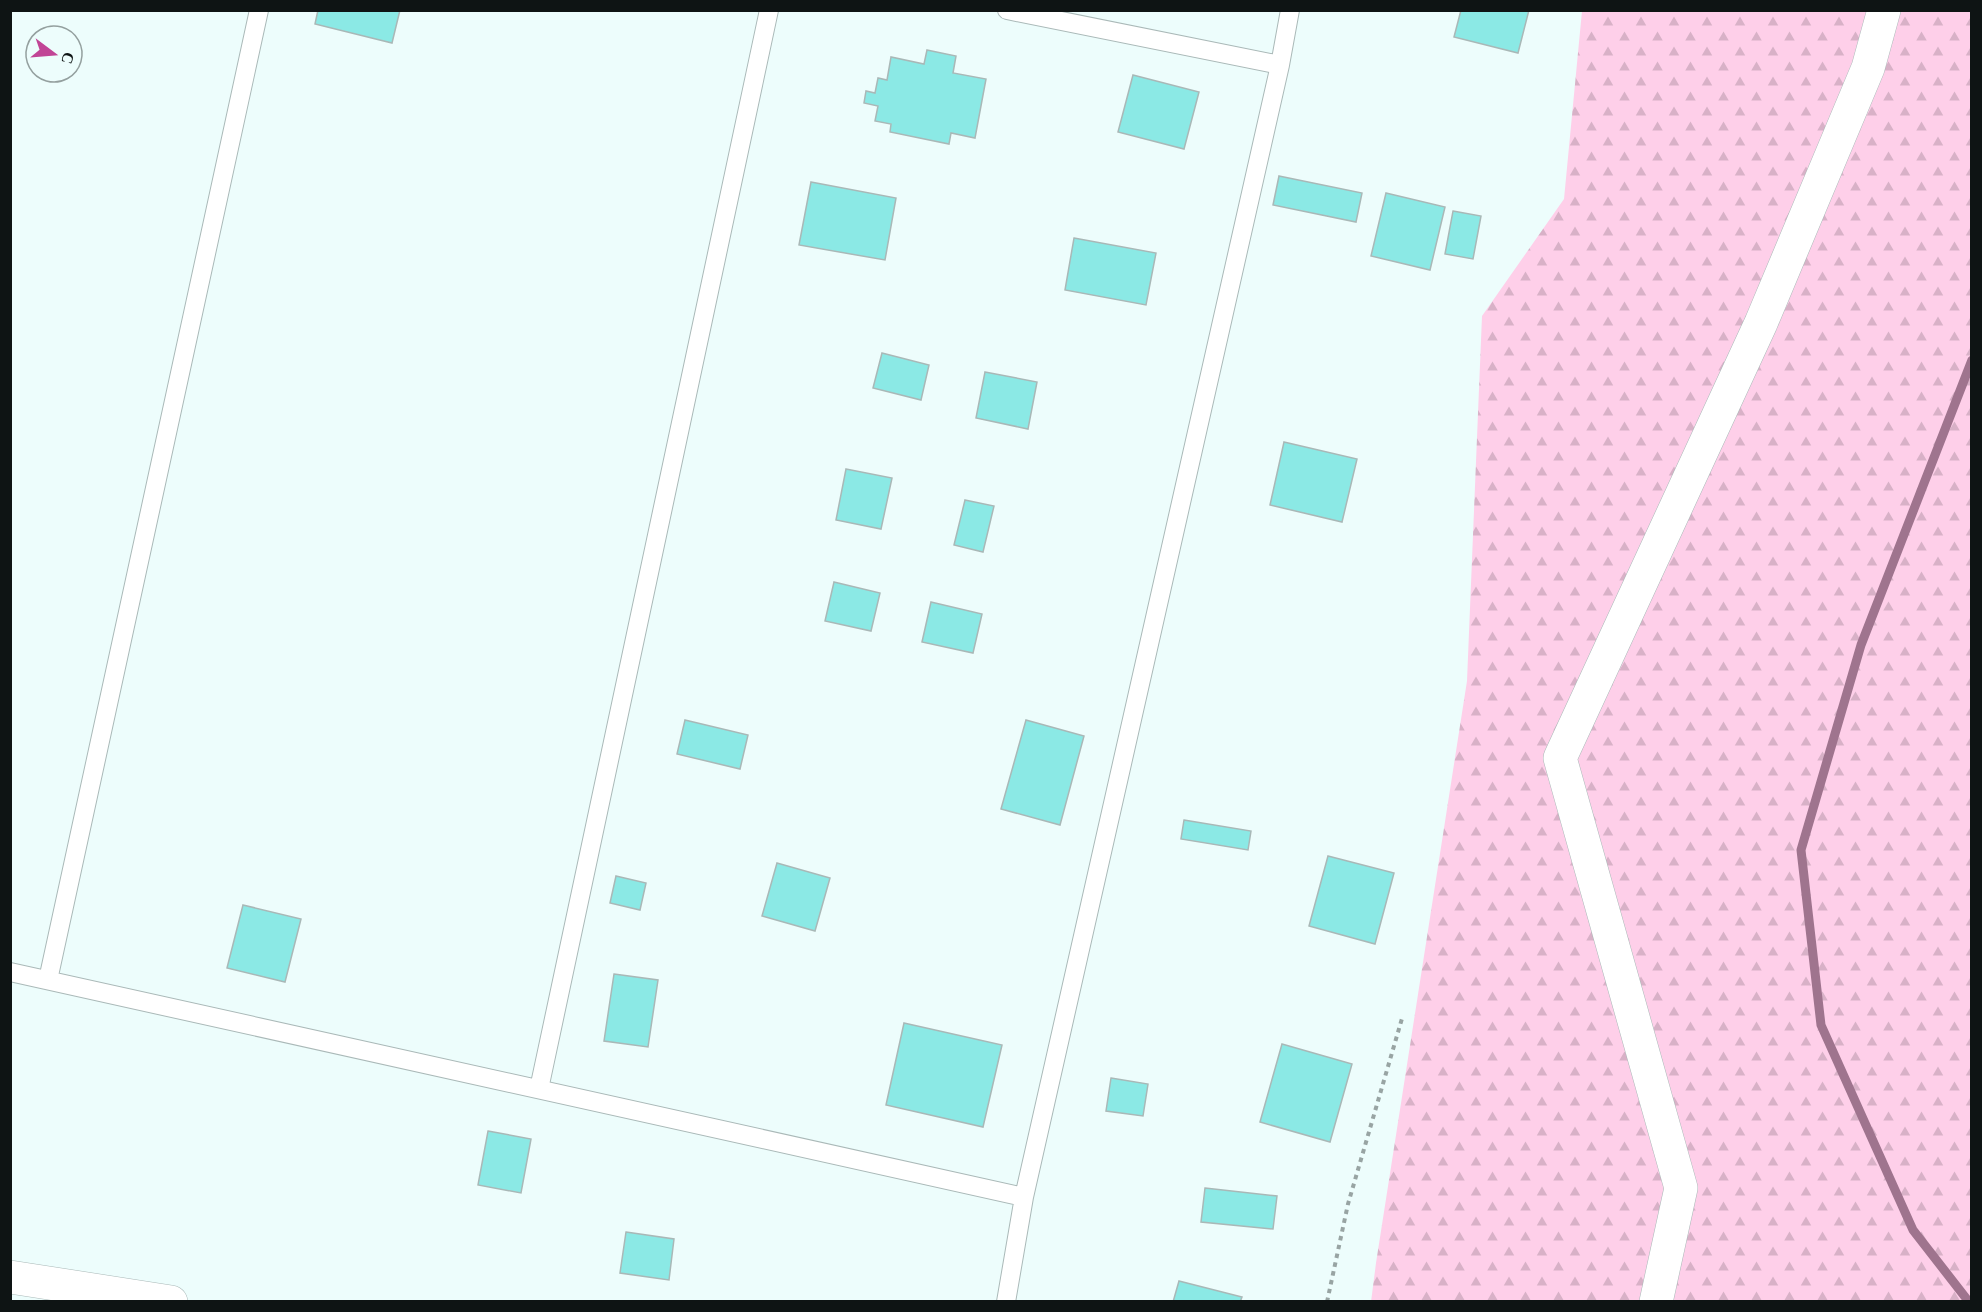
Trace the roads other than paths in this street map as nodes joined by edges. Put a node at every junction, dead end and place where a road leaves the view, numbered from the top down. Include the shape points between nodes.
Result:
1 (259, 10) edge
2 (769, 10) edge
3 (1007, 10) edge
4 (1290, 10) edge
5 (1884, 10) edge
6 (1280, 65) junction
7 (10, 972) edge
8 (48, 980) junction
9 (539, 1089) junction
10 (1024, 1197) junction
11 (10, 1277) edge
12 (171, 1302) edge
13 (1006, 1302) edge
14 (1656, 1302) edge

1 - 8 lane
2 - 9 lane
3 - 6 lane
4 - 6 lane
5 - 14 street via 1868,68 1761,323 1560,758 1681,1188
6 - 10 lane
7 - 8 lane
8 - 9 lane
9 - 10 lane
10 - 13 lane
11 - 12 street

